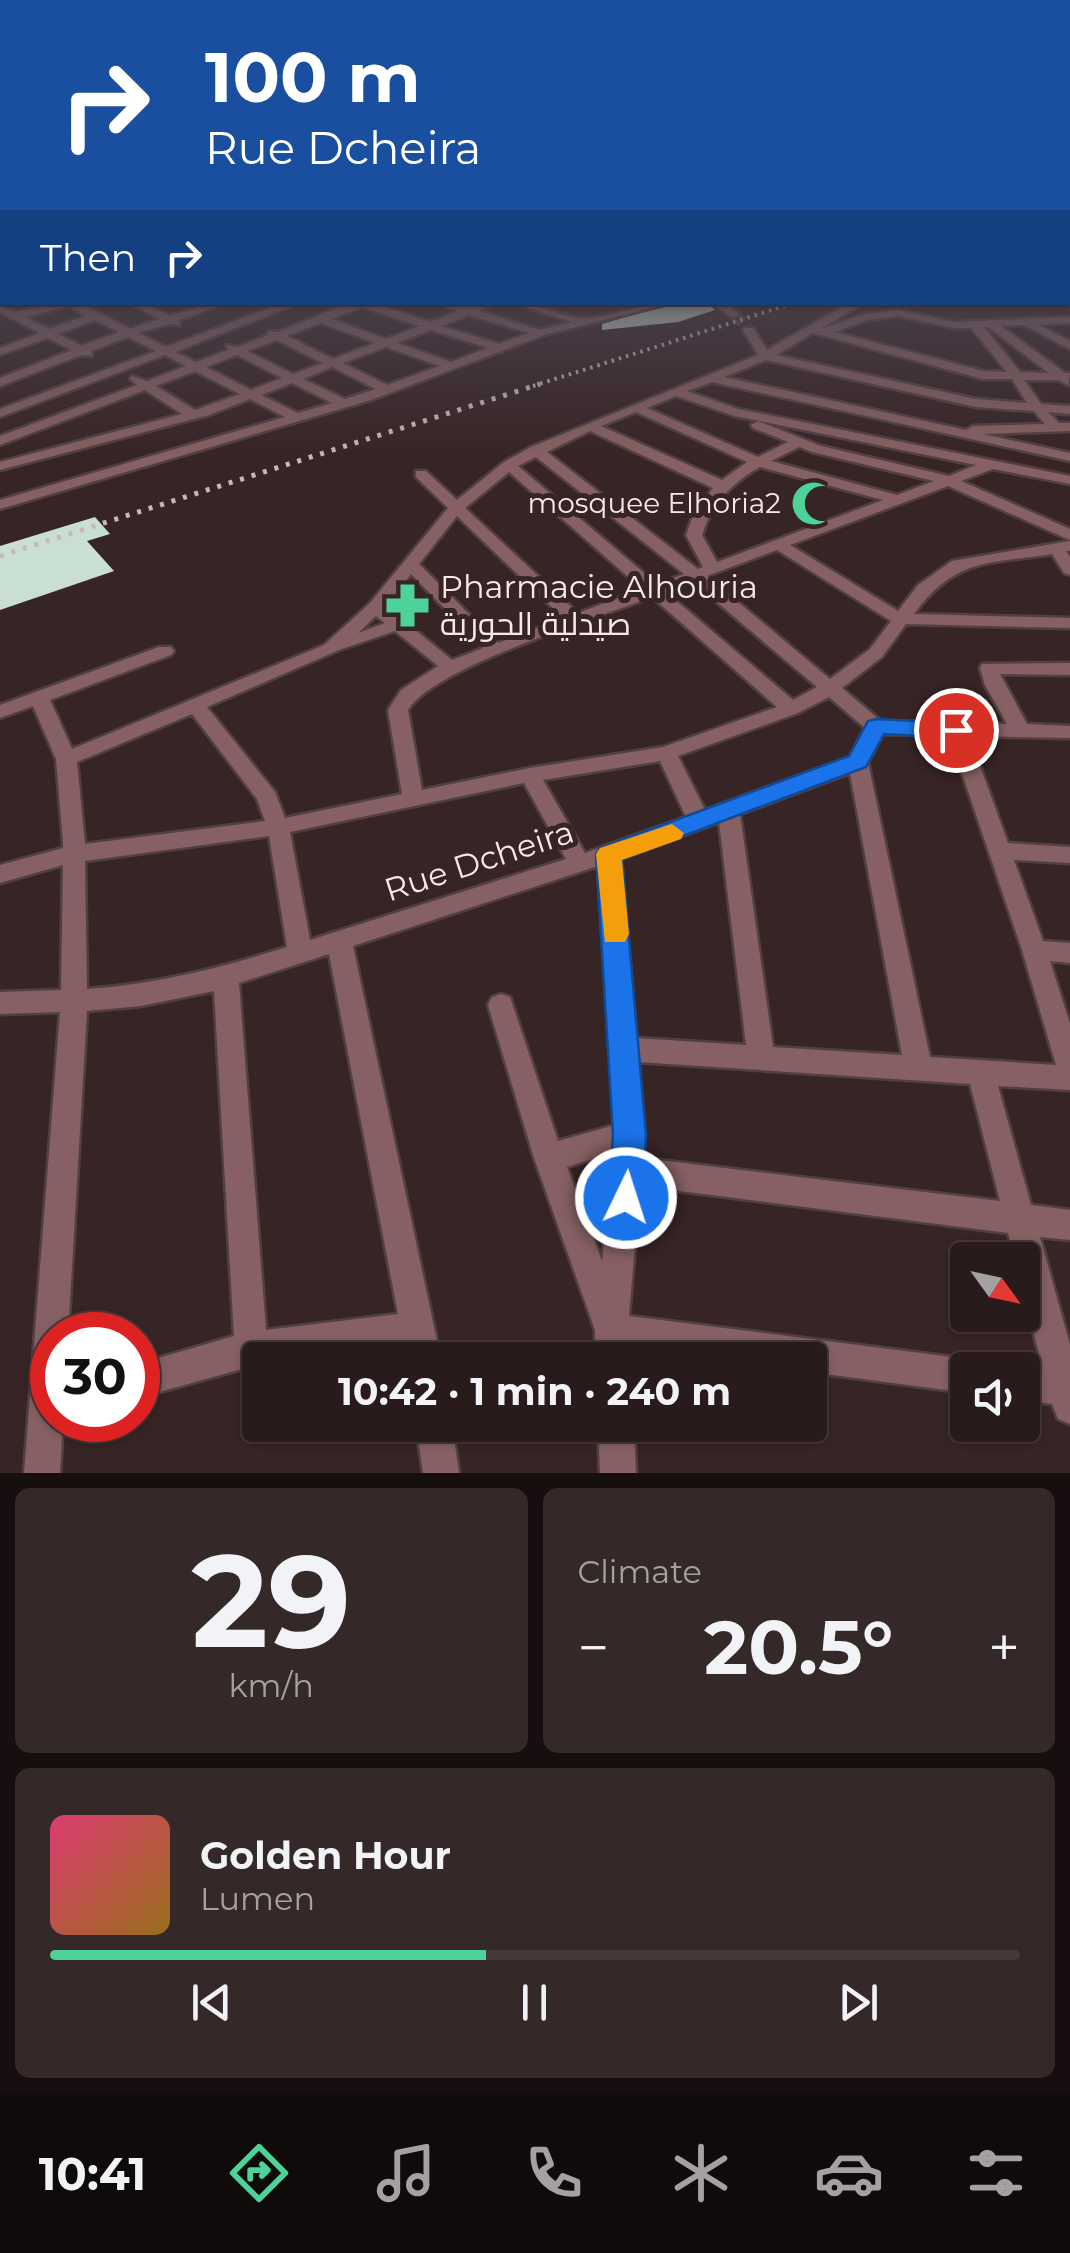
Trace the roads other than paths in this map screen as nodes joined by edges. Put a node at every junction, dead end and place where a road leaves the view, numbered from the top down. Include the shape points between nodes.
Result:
1 (25, 321) edge
2 (81, 321) edge
3 (103, 321) edge
4 (168, 321) edge
5 (172, 321) edge
6 (245, 321) edge
7 (318, 321) edge
8 (322, 321) edge
9 (414, 321) edge
10 (443, 321) edge
11 (501, 321) edge
12 (568, 321) edge
13 (834, 321) edge
14 (853, 321) edge
15 (943, 321) edge
16 (1054, 321) edge
17 (242, 322) junction
18 (1027, 322) junction
19 (991, 324) junction
20 (975, 325) junction
21 (430, 326) junction
22 (749, 330) tunnel mouth
23 (540, 332) junction
24 (818, 332) junction
25 (48, 333) junction
26 (128, 333) junction
27 (202, 335) junction
28 (276, 335) junction
29 (382, 345) junction
30 (1070, 346) edge
31 (499, 348) junction
32 (163, 349) junction
33 (236, 349) junction
34 (80, 350) junction
35 (0, 352) edge
36 (765, 356) junction
37 (336, 362) junction
38 (0, 363) edge
39 (925, 363) junction
40 (193, 365) junction
41 (451, 366) junction
42 (114, 367) junction
43 (27, 371) junction
44 (982, 374) junction
45 (297, 378) junction
46 (712, 378) junction
47 (1019, 378) junction
48 (1068, 379) edge
49 (0, 382) edge
50 (143, 383) junction
51 (72, 384) junction
52 (387, 390) junction
53 (914, 390) junction
54 (677, 392) junction
55 (109, 396) junction
56 (252, 396) junction
57 (976, 403) junction
58 (344, 404) junction
59 (637, 408) junction
60 (1070, 410) edge
61 (1038, 411) junction
62 (735, 412) junction
63 (0, 413) edge
64 (199, 414) junction
65 (297, 418) junction
66 (590, 426) junction
67 (1062, 428) edge
68 (941, 431) junction
69 (239, 435) junction
70 (0, 441) edge
71 (90, 443) junction
72 (796, 443) junction
73 (536, 450) junction
74 (1070, 457) edge
75 (756, 462) junction
76 (990, 464) junction
77 (509, 465) junction
78 (0, 466) edge
79 (118, 471) junction
80 (422, 474) dead end
81 (944, 479) junction
82 (1070, 480) edge
83 (724, 487) junction
84 (892, 498) junction
85 (0, 506) edge
86 (456, 508) junction
87 (776, 543) junction
88 (1065, 543) edge
89 (409, 563) junction
90 (712, 566) junction
91 (1070, 570) edge
92 (693, 573) junction
93 (652, 588) junction
94 (376, 607) junction
95 (573, 618) junction
96 (899, 619) junction
97 (1070, 623) edge
98 (396, 626) junction
99 (330, 648) junction
100 (493, 648) junction
101 (165, 650) dead end
102 (450, 667) junction
103 (1070, 669) edge
104 (829, 689) junction
105 (39, 697) junction
106 (197, 707) junction
107 (792, 709) junction
108 (0, 712) edge
109 (876, 726) junction
110 (956, 730) junction
111 (1070, 732) edge
112 (1022, 733) junction
113 (666, 752) junction
114 (66, 759) junction
115 (858, 762) junction
116 (530, 775) junction
117 (413, 799) junction
118 (729, 811) junction
119 (700, 823) junction
120 (278, 827) junction
121 (1000, 851) junction
122 (74, 854) junction
123 (609, 854) junction
124 (1070, 855) edge
125 (580, 862) junction
126 (0, 874) edge
127 (340, 940) junction
128 (1034, 950) junction
129 (300, 953) junction
130 (1070, 953) edge
131 (226, 977) junction
132 (0, 1003) edge
133 (74, 1004) junction
134 (501, 1005) dead end
135 (624, 1049) junction
136 (761, 1059) junction
137 (918, 1066) junction
138 (1070, 1067) edge
139 (980, 1070) junction
140 (1070, 1078) edge
141 (630, 1134) junction
142 (549, 1158) junction
143 (630, 1172) junction
144 (1020, 1221) junction
145 (1070, 1225) edge
146 (54, 1312) edge
147 (252, 1342) edge
148 (422, 1342) edge
149 (611, 1342) edge
150 (612, 1342) edge
151 (242, 1351) edge
152 (827, 1364) edge
153 (950, 1374) edge
154 (160, 1375) edge
155 (1040, 1387) edge
156 (1068, 1395) edge
157 (45, 1442) edge
158 (436, 1442) edge
159 (617, 1442) edge
160 (42, 1473) edge
161 (441, 1473) edge
162 (618, 1473) edge

1 - 25 street
2 - 25 street
3 - 26 street
4 - 26 street
5 - 27 street
6 - 17 street
7 - 28 street
8 - 29 street
9 - 21 street
10 - 21 street
11 - 23 street
12 - 23 street
13 - 24 street
14 - 24 street
15 - 20 street
16 - 18 street
17 - 27 street
17 - 28 street
18 - 19 street
18 - 30 street
19 - 20 street
19 - 48 street
20 - 47 street
21 - 29 street
21 - 31 street
22 - 36 street
23 - 31 street
24 - 36 street
24 - 39 street
25 - 34 street
25 - 35 street
26 - 32 street
26 - 34 street
27 - 32 street
27 - 33 street
28 - 33 street
28 - 37 street
29 - 37 street
29 - 41 street
31 - 41 street
32 - 40 street
32 - 42 street
33 - 40 street
33 - 45 street
34 - 42 street
34 - 43 street
36 - 46 street
36 - 53 street
37 - 45 street
37 - 52 street
38 - 43 street
39 - 44 street
39 - 53 street
40 - 50 street
40 - 56 street
41 - 52 street
42 - 50 street
42 - 51 street
43 - 49 street
43 - 51 street
44 - 47 street
44 - 57 street
45 - 56 street
45 - 58 street
46 - 54 street
46 - 68 street
47 - 48 street
47 - 61 street
50 - 55 street
50 - 64 street
51 - 55 street
51 - 63 street
52 - 58 street
53 - 57 street
54 - 59 street
54 - 62 street
55 - 70 street
56 - 64 street
56 - 65 street
57 - 61 street
58 - 65 street
59 - 66 street
59 - 75 street
60 - 61 street
61 - 67 street
62 - 72 street
62 - 76 street
64 - 69 street
64 - 71 street
65 - 69 street
66 - 73 street
66 - 83 street
67 - 68 street
68 - 74 street
69 - 79 street
71 - 78 street
71 - 79 street
72 - 75 street
72 - 81 street
73 - 77 street
73 - 92 street
75 - 83 street
75 - 84 street
76 - 81 street
76 - 82 street
77 - 86 street
77 - 93 street
79 - 85 street
80 - 86 street
81 - 84 street
81 - 88 street
83 - 90 street via 708,500 694,535
84 - 87 street
86 - 89 street
86 - 95 street
87 - 90 street
87 - 96 street
88 - 91 street
88 - 96 street via 958,564
89 - 94 street
89 - 100 street
90 - 92 street
92 - 93 street
92 - 104 street
93 - 95 street
93 - 107 street
94 - 98 street
94 - 99 street
95 - 100 street
96 - 97 street
96 - 104 street via 876,653
98 - 99 street
98 - 102 street
99 - 106 street
100 - 102 street
101 - 105 street
102 - 117 street via 408,694 398,710
103 - 112 street via 989,668
104 - 107 street
104 - 109 street
105 - 108 street
105 - 114 street
106 - 114 street
106 - 120 street via 267,797
107 - 113 street
109 - 110 street
109 - 115 street
110 - 112 street
110 - 121 street
111 - 112 street
113 - 116 street
113 - 119 street
114 - 122 street
115 - 118 street, Rue Dcheira
115 - 137 street
116 - 117 street
116 - 125 street
117 - 120 street
118 - 119 street, Rue Dcheira
118 - 136 street
119 - 123 street, Rue Dcheira
120 - 122 street
120 - 129 street
121 - 124 street
121 - 128 street
122 - 126 street
122 - 133 street
123 - 125 street, Rue Dcheira
123 - 135 street
125 - 127 street, Rue Dcheira
127 - 129 street, Rue Dcheira
127 - 148 street
128 - 130 street
128 - 138 street
129 - 131 street, Rue Dcheira
131 - 133 street, Rue Dcheira via 168,994
131 - 147 street
132 - 133 street, Rue Dcheira
133 - 146 street
134 - 142 street
135 - 136 street
135 - 141 street
136 - 137 street
137 - 139 street
139 - 140 street
139 - 144 street
141 - 142 street
141 - 143 street
142 - 149 street
143 - 144 street
143 - 150 street
144 - 145 street
144 - 156 street
151 - 154 street
152 - 153 street
155 - 156 street
157 - 160 street
158 - 161 street
159 - 162 street

